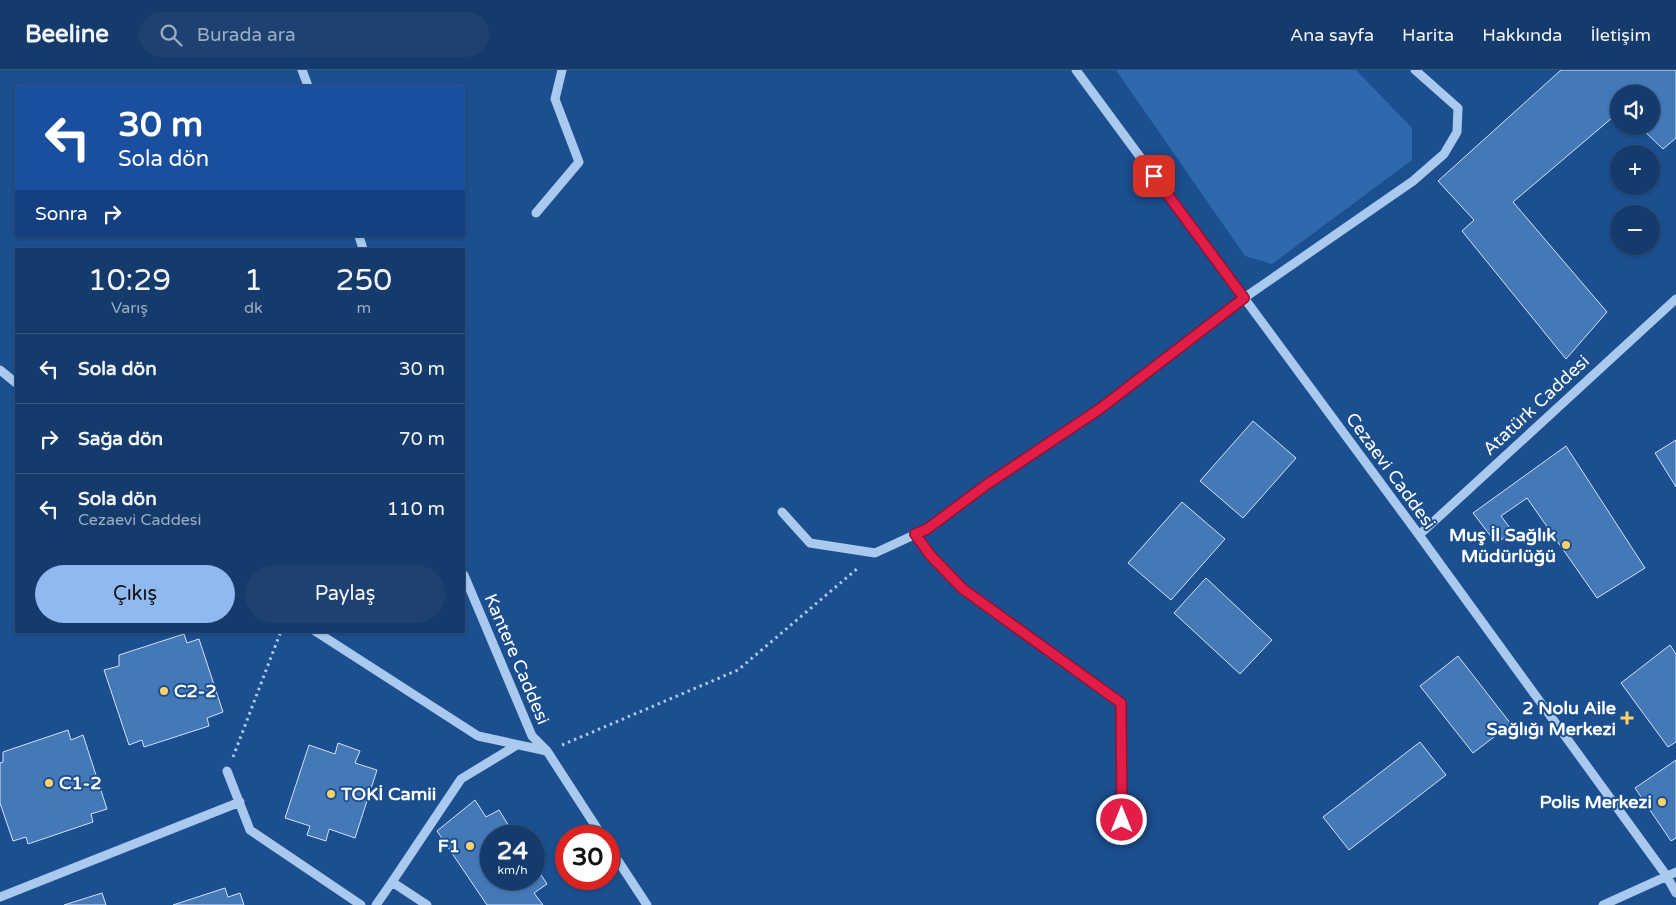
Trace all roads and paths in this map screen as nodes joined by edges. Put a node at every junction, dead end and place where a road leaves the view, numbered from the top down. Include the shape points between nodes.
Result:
1 (302, 70) edge
2 (562, 70) edge
3 (1076, 70) edge
4 (1416, 70) edge
5 (308, 85) edge
6 (536, 214) dead end
7 (1244, 298) junction
8 (1676, 299) edge
9 (0, 370) edge
10 (15, 382) edge
11 (782, 512) dead end
12 (915, 534) junction
13 (1419, 536) junction
14 (875, 553) junction
15 (465, 577) edge
16 (280, 633) edge
17 (318, 633) edge
18 (518, 745) junction
19 (547, 752) junction
20 (227, 771) joint
21 (240, 802) junction
22 (595, 825) edge
23 (1122, 840) dead end
24 (620, 864) edge
25 (1676, 872) edge
26 (1666, 875) junction
27 (392, 882) junction
28 (1676, 893) edge
29 (0, 897) edge
30 (361, 905) edge
31 (376, 905) edge
32 (427, 905) edge
33 (647, 905) edge
34 (1603, 905) edge

1 - 5 street
2 - 6 street via 555,99 579,162
3 - 7 street, Cezaevi Caddesi
4 - 7 street via 1458,108 1456,132 1444,154 1413,181
7 - 12 street via 1101,408 927,529
7 - 13 street, Cezaevi Caddesi
8 - 13 street, Atatürk Caddesi
9 - 10 street
11 - 14 street via 810,543
12 - 14 street
12 - 23 street via 963,589 1121,703
13 - 26 street, Cezaevi Caddesi
14 - 19 path via 738,670
15 - 19 street, Kantere Caddesi via 532,736
16 - 20 path
17 - 18 street via 478,736
18 - 19 street
18 - 27 street via 461,779
19 - 22 street, Kantere Caddesi
20 - 21 street
21 - 29 street
21 - 30 street via 250,830
24 - 33 street
25 - 26 street
26 - 28 street, Cezaevi Caddesi
26 - 34 street
27 - 31 street
27 - 32 street

